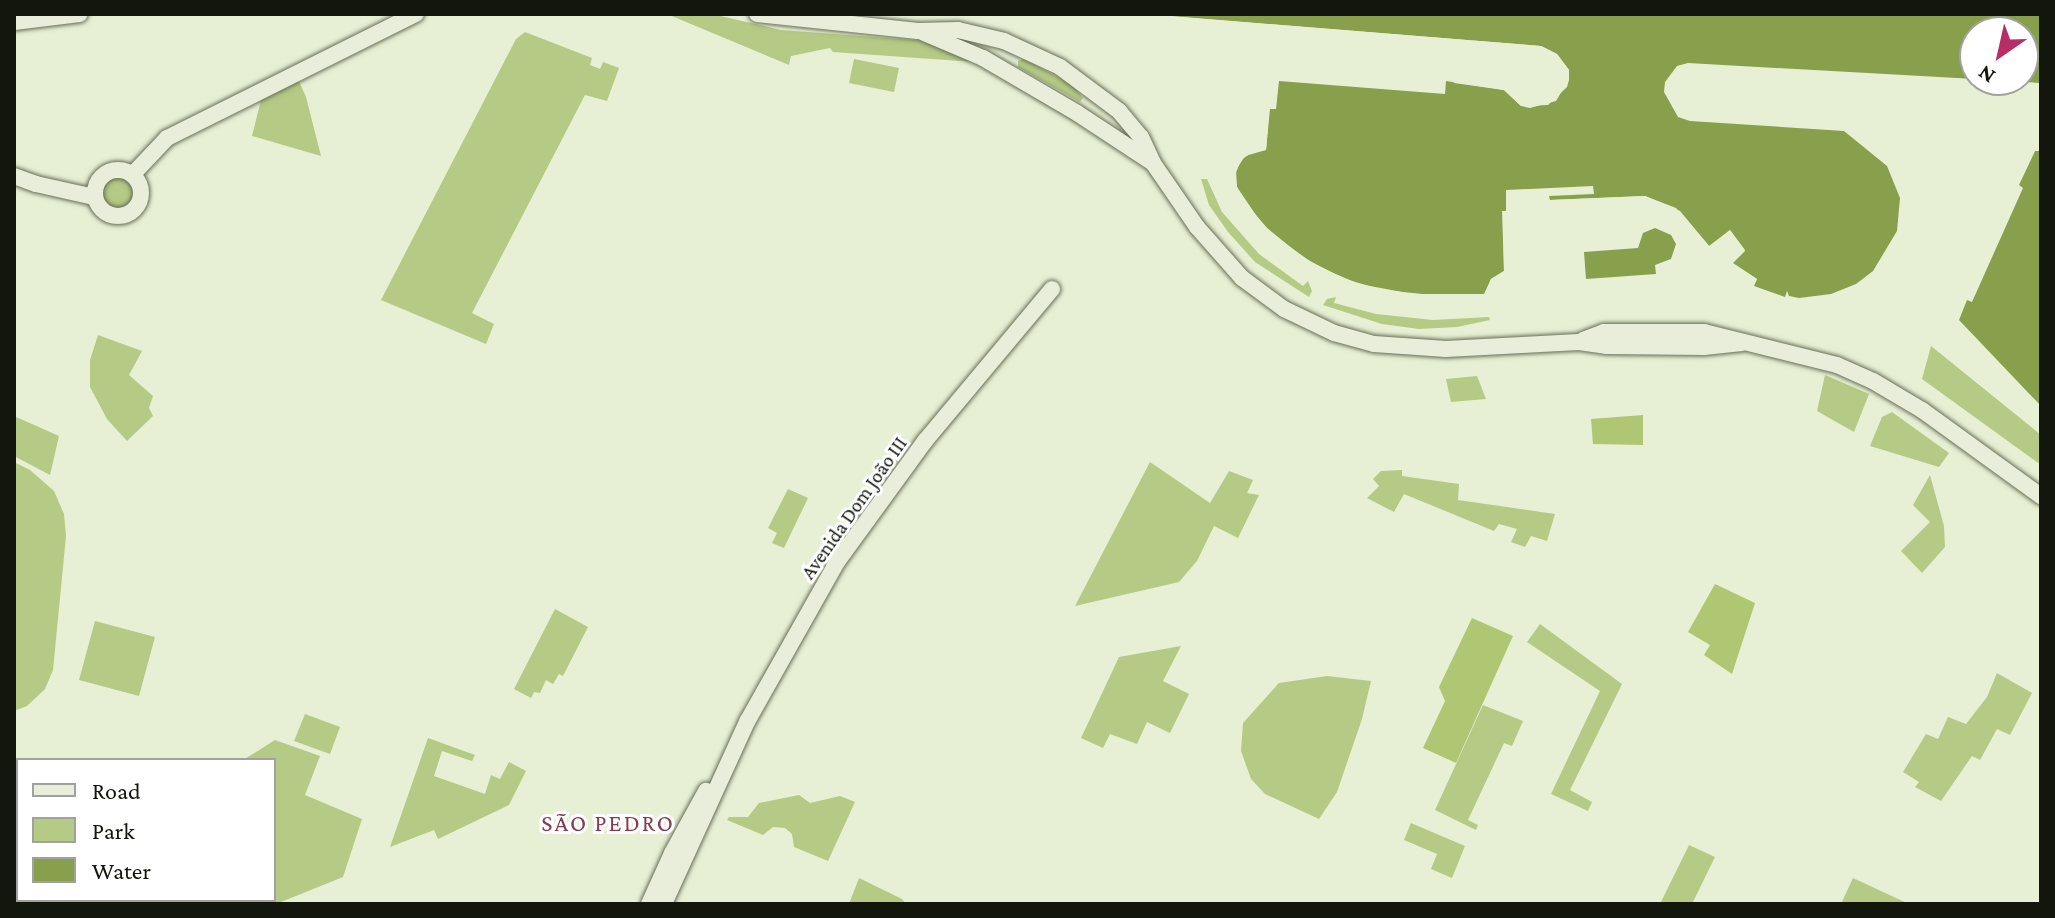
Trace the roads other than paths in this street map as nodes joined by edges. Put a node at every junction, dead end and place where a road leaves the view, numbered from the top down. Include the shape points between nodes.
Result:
1 (80, 14) edge
2 (416, 14) edge
3 (757, 14) edge
4 (14, 22) edge
5 (918, 31) junction
6 (1153, 163) junction
7 (133, 174) junction
8 (14, 176) edge
9 (94, 197) junction
10 (1052, 289) dead end
11 (2041, 496) edge
12 (722, 771) junction
13 (649, 904) edge
14 (664, 904) edge

1 - 4 main road
2 - 7 main road via 167,138
3 - 5 main road
5 - 6 main road via 983,58
5 - 6 main road via 980,34 1060,67 1119,111 1141,137
6 - 11 main road via 1197,227 1242,278 1284,309 1334,333 1374,344 1446,349 1704,339 1809,356 1873,381 1922,410
7 - 9 main road via 108,171 95,184
7 - 9 main road via 141,192 131,212 108,214
8 - 9 main road
10 - 12 main road, Avenida Dom João III via 871,511 802,619
12 - 13 main road, Avenida Dom João III via 691,816
12 - 14 main road, Avenida Dom João III

